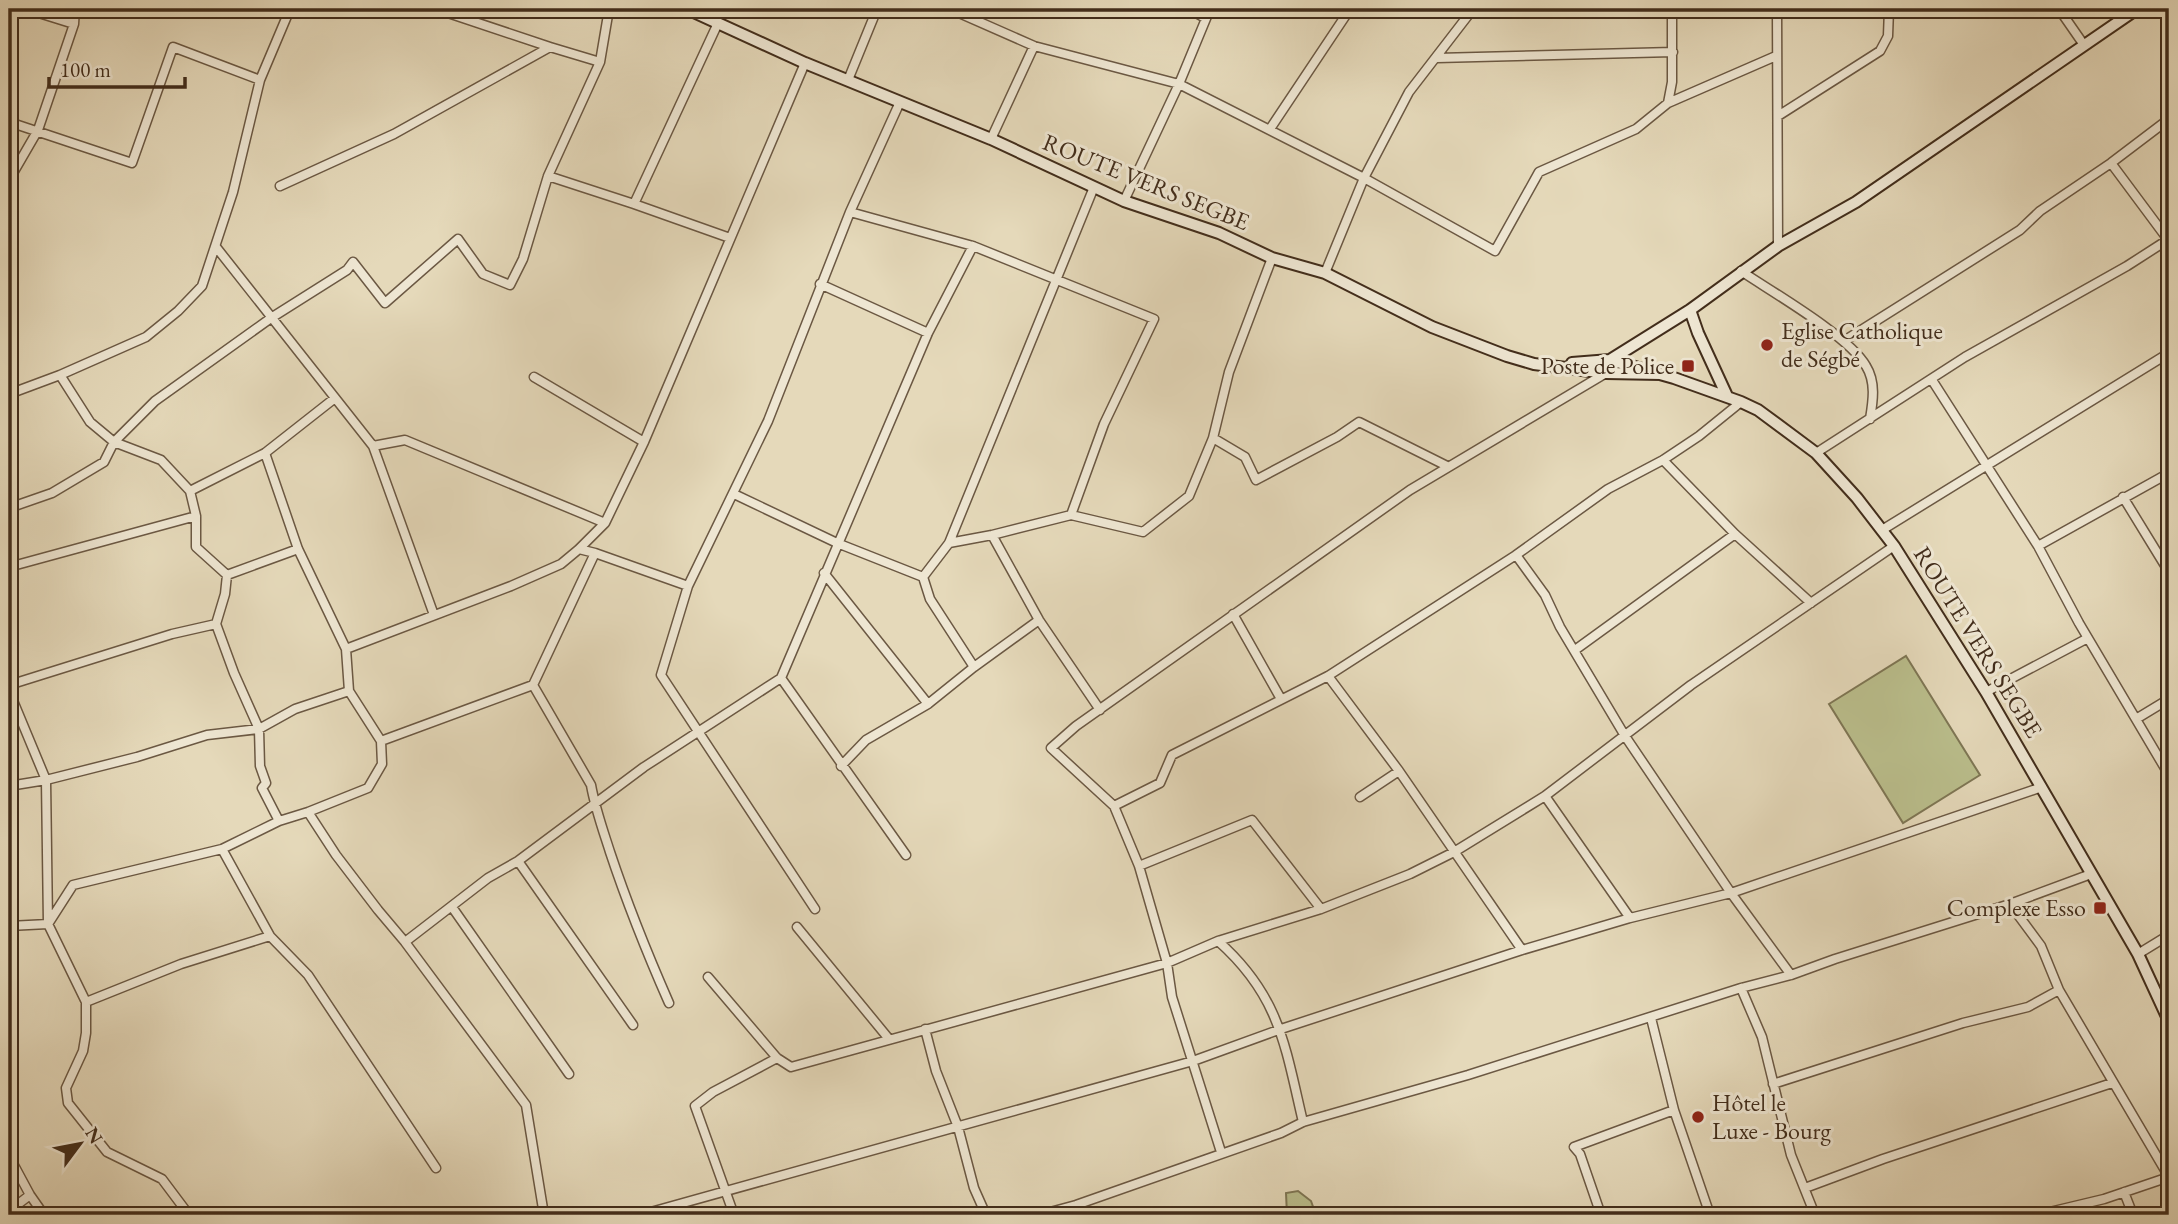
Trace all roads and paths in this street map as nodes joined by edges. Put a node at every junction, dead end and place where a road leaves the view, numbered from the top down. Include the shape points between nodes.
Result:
1 (26, 9) edge
2 (75, 9) edge
3 (290, 9) edge
4 (436, 9) edge
5 (609, 9) edge
6 (687, 9) edge
7 (877, 9) edge
8 (950, 9) edge
9 (1189, 9) edge
10 (1210, 9) edge
11 (1350, 9) edge
12 (1473, 9) edge
13 (1672, 9) edge
14 (1777, 9) edge
15 (1889, 9) edge
16 (2059, 9) edge
17 (2137, 9) edge
18 (1205, 18) junction
19 (718, 23) junction
20 (74, 24) junction
21 (2084, 45) junction
22 (1034, 46) junction
23 (550, 47) junction
24 (1673, 52) junction
25 (1776, 56) junction
26 (1437, 58) junction
27 (600, 62) junction
28 (806, 62) junction
29 (260, 80) junction
30 (848, 80) junction
31 (1179, 84) junction
32 (900, 102) junction
33 (1668, 103) junction
34 (1778, 116) junction
35 (2169, 119) edge
36 (9, 122) edge
37 (1270, 129) junction
38 (38, 130) junction
39 (991, 139) junction
40 (2111, 163) junction
41 (548, 176) junction
42 (1364, 178) junction
43 (9, 180) edge
44 (280, 186) dead end
45 (1094, 187) junction
46 (1125, 201) junction
47 (635, 204) junction
48 (850, 212) junction
49 (730, 238) junction
50 (2169, 240) edge
51 (973, 246) junction
52 (1778, 246) junction
53 (216, 247) junction
54 (1272, 258) junction
55 (1741, 271) junction
56 (1325, 273) junction
57 (1058, 279) junction
58 (820, 284) junction
59 (1690, 310) junction
60 (271, 318) junction
61 (929, 333) junction
62 (1844, 341) junction
63 (2169, 353) edge
64 (1610, 360) junction
65 (1555, 365) junction
66 (1606, 373) junction
67 (1661, 374) junction
68 (61, 375) junction
69 (534, 377) dead end
70 (1932, 380) junction
71 (9, 394) edge
72 (1727, 396) junction
73 (335, 398) junction
74 (1741, 402) junction
75 (1870, 419) junction
76 (1213, 438) junction
77 (114, 442) junction
78 (644, 442) junction
79 (373, 446) junction
80 (265, 453) junction
81 (1816, 453) junction
82 (1662, 460) junction
83 (1987, 464) junction
84 (1447, 466) junction
85 (2169, 472) edge
86 (190, 491) junction
87 (734, 494) junction
88 (2123, 497) junction
89 (9, 508) edge
90 (1071, 515) junction
91 (196, 516) junction
92 (605, 523) junction
93 (1882, 530) junction
94 (1735, 534) junction
95 (992, 536) junction
96 (837, 543) junction
97 (949, 543) junction
98 (1894, 546) junction
99 (2038, 546) junction
100 (579, 549) junction
101 (298, 550) junction
102 (595, 553) junction
103 (1516, 555) junction
104 (9, 567) edge
105 (2169, 572) edge
106 (824, 573) junction
107 (227, 575) junction
108 (923, 577) junction
109 (688, 586) junction
110 (1811, 603) junction
111 (1234, 614) junction
112 (434, 615) junction
113 (1039, 620) junction
114 (216, 624) junction
115 (2088, 638) junction
116 (346, 649) junction
117 (1574, 650) junction
118 (974, 667) junction
119 (1328, 676) junction
120 (780, 678) junction
121 (9, 685) edge
122 (533, 685) junction
123 (9, 691) edge
124 (349, 691) junction
125 (1986, 692) junction
126 (1281, 699) junction
127 (2169, 699) edge
128 (928, 704) junction
129 (1100, 710) junction
130 (2136, 719) junction
131 (259, 729) junction
132 (697, 730) junction
133 (1625, 736) junction
134 (381, 741) junction
135 (841, 766) junction
136 (1399, 771) junction
137 (2169, 775) edge
138 (46, 780) junction
139 (9, 786) edge
140 (2042, 787) junction
141 (1545, 796) junction
142 (1360, 797) dead end
143 (594, 802) junction
144 (1114, 806) junction
145 (308, 813) junction
146 (279, 821) junction
147 (222, 849) junction
148 (1454, 852) junction
149 (906, 855) dead end
150 (518, 861) junction
151 (1139, 866) junction
152 (2091, 874) junction
153 (1731, 893) junction
154 (2010, 904) junction
155 (452, 907) junction
156 (815, 909) dead end
157 (1321, 909) junction
158 (1630, 918) junction
159 (48, 924) junction
160 (9, 926) edge
161 (797, 927) dead end
162 (2169, 935) edge
163 (270, 936) junction
164 (1218, 941) junction
165 (405, 942) junction
166 (1522, 950) junction
167 (2138, 954) junction
168 (1167, 963) junction
169 (1791, 975) junction
170 (708, 977) dead end
171 (1741, 988) junction
172 (2059, 990) junction
173 (86, 1002) junction
174 (669, 1003) dead end
175 (1651, 1018) junction
176 (2169, 1021) edge
177 (634, 1025) dead end
178 (925, 1029) junction
179 (1280, 1029) junction
180 (890, 1039) junction
181 (777, 1058) junction
182 (1193, 1061) junction
183 (569, 1074) dead end
184 (2112, 1083) junction
185 (1773, 1084) junction
186 (1674, 1110) junction
187 (1303, 1122) junction
188 (958, 1128) junction
189 (1221, 1153) junction
190 (9, 1156) edge
191 (436, 1168) dead end
192 (2169, 1177) edge
193 (1805, 1188) junction
194 (726, 1191) junction
195 (2124, 1192) junction
196 (30, 1195) junction
197 (9, 1211) edge
198 (44, 1215) edge
199 (189, 1215) edge
200 (544, 1215) edge
201 (640, 1215) edge
202 (734, 1215) edge
203 (986, 1215) edge
204 (1039, 1215) edge
205 (1601, 1215) edge
206 (1710, 1215) edge
207 (1815, 1215) edge
208 (2038, 1215) edge
209 (2133, 1215) edge

1 - 20 street
2 - 20 street
3 - 29 street
4 - 23 street
5 - 27 street
6 - 19 main road, ROUTE VERS SEGBE
7 - 30 street
8 - 22 street
9 - 18 street
10 - 18 street
11 - 37 street
12 - 26 street
13 - 24 street
14 - 25 street
15 - 34 street via 1888,36 1880,51
16 - 21 street
17 - 21 main road
18 - 31 street
19 - 28 main road, ROUTE VERS SEGBE
19 - 47 street
20 - 38 street
21 - 52 main road via 1856,201
22 - 31 street
22 - 39 street
23 - 27 street
23 - 44 street via 394,134
24 - 26 street
24 - 33 street
25 - 33 street
25 - 34 street
26 - 42 street via 1409,92
27 - 41 street
28 - 30 main road, ROUTE VERS SEGBE
28 - 49 street
29 - 38 street via 173,47 132,163
29 - 53 street
30 - 32 main road, ROUTE VERS SEGBE
31 - 37 street
31 - 46 street
32 - 39 main road, ROUTE VERS SEGBE
32 - 48 street
33 - 42 street via 1636,129 1539,172 1495,251
34 - 52 street
35 - 40 street
36 - 38 street
37 - 42 street
38 - 43 street
39 - 45 main road, ROUTE VERS SEGBE
40 - 50 street
40 - 62 street via 2020,230
41 - 47 street
41 - 60 street via 523,259 510,285 483,274 458,239 385,303 353,262
42 - 56 street
45 - 46 main road, ROUTE VERS SEGBE
45 - 57 street
46 - 54 main road, ROUTE VERS SEGBE via 1219,233
47 - 49 street
48 - 51 street
48 - 58 street
49 - 78 street
50 - 70 street via 1965,356
51 - 57 street
51 - 61 street
52 - 55 main road
53 - 60 street
53 - 68 street via 202,286 178,311 146,337
54 - 56 main road, ROUTE VERS SEGBE
54 - 76 street via 1228,372
55 - 59 main road
55 - 62 street
56 - 65 main road, ROUTE VERS SEGBE via 1432,327 1507,356
57 - 90 street via 1154,319 1104,424
57 - 97 street
58 - 61 street
58 - 87 street
59 - 64 main road
59 - 72 main road
60 - 73 street
60 - 77 street via 155,401
61 - 96 street
62 - 75 street via 1868,367 1874,397
63 - 83 street
64 - 65 main road, ROUTE VERS SEGBE
64 - 67 main road, ROUTE VERS SEGBE
65 - 66 main road, ROUTE VERS SEGBE
66 - 67 main road, ROUTE VERS SEGBE
66 - 84 street
67 - 72 main road, ROUTE VERS SEGBE
68 - 71 street
68 - 77 street via 90,422
69 - 78 street
70 - 75 street
70 - 83 street
72 - 74 main road, ROUTE VERS SEGBE
73 - 79 street
73 - 80 street
74 - 81 main road, ROUTE VERS SEGBE
74 - 82 street
75 - 81 street
76 - 84 street via 1245,457 1256,480 1359,422
76 - 90 street via 1189,496 1143,532
77 - 86 street via 161,460
77 - 89 street via 104,462 52,493
78 - 92 street
79 - 92 street via 405,440
79 - 112 street
80 - 86 street
80 - 101 street
81 - 93 main road, ROUTE VERS SEGBE
82 - 94 street
82 - 103 street via 1608,489
83 - 93 street
83 - 99 street
84 - 111 street
85 - 88 street
86 - 91 street
87 - 96 street
87 - 109 street
88 - 99 street
88 - 105 street
90 - 95 street
91 - 104 street
91 - 107 street via 196,547
92 - 100 street
93 - 98 main road, ROUTE VERS SEGBE
94 - 110 street
94 - 117 street
95 - 97 street
95 - 113 street
96 - 106 street
96 - 108 street
97 - 108 street
98 - 110 street
98 - 125 main road, ROUTE VERS SEGBE
99 - 115 street
100 - 102 street
100 - 112 street via 561,564
101 - 107 street
101 - 116 street
102 - 109 street
102 - 122 street
103 - 117 street via 1545,595
103 - 119 street
106 - 120 street
106 - 128 street
107 - 114 street
108 - 118 street via 930,599
109 - 132 street via 661,675
110 - 133 street
111 - 126 street
111 - 129 street
112 - 116 street
113 - 118 street
113 - 129 street
114 - 121 street
114 - 131 street
115 - 125 street
115 - 130 street
116 - 124 street
117 - 133 street
118 - 128 street
119 - 126 street
119 - 136 street
120 - 132 street
120 - 135 street
122 - 134 street
122 - 143 street via 592,785
123 - 138 street
124 - 131 street via 295,709
124 - 134 street
125 - 140 main road, ROUTE VERS SEGBE
126 - 144 street via 1172,755 1160,783
127 - 130 street
128 - 135 street via 866,740
129 - 144 street via 1051,748
130 - 137 street
131 - 138 street via 207,735
131 - 146 street via 260,766 266,783 262,788
132 - 143 street
132 - 156 street
133 - 141 street
133 - 153 street
134 - 145 street via 382,764 368,788
135 - 149 street
136 - 142 street
136 - 148 street
138 - 139 street
138 - 159 street
140 - 152 main road, ROUTE VERS SEGBE
140 - 153 street
141 - 148 street
141 - 158 street
143 - 150 street
143 - 174 street
144 - 151 street
145 - 146 street
145 - 165 street
146 - 147 street
147 - 159 street via 73,885
147 - 163 street
148 - 157 street
148 - 166 street
150 - 155 street
150 - 177 street
151 - 157 street via 1252,820
151 - 168 street
152 - 154 street
152 - 167 main road, ROUTE VERS SEGBE
153 - 158 street
153 - 169 street
154 - 169 street
154 - 172 street via 2041,946
155 - 165 street
155 - 183 street
157 - 164 street
158 - 166 street
159 - 160 street
159 - 173 street
161 - 180 street
162 - 167 street
163 - 173 street via 181,964
163 - 191 street via 308,975
164 - 168 street
164 - 179 street via 1254,979
165 - 200 street via 526,1105
166 - 179 street
167 - 176 main road, ROUTE VERS SEGBE
168 - 178 street
168 - 182 street via 1172,997
169 - 171 street
170 - 181 street
171 - 175 street
171 - 185 street via 1762,1037
172 - 184 street
172 - 185 street via 2028,1007
173 - 199 street via 83,1051 66,1088 68,1103 107,1152 162,1179
175 - 186 street
175 - 187 street
178 - 180 street
178 - 188 street
179 - 182 street
179 - 187 street
180 - 181 street via 791,1067
181 - 194 street via 695,1106
182 - 188 street
182 - 189 street
184 - 192 street
184 - 193 street
185 - 193 street via 1791,1155
186 - 205 street via 1574,1147
186 - 206 street
187 - 189 street
188 - 194 street
188 - 203 street
189 - 204 street
190 - 196 street
192 - 195 street
193 - 207 street
194 - 201 street
194 - 202 street
195 - 208 street
195 - 209 street
196 - 197 street
196 - 198 street

